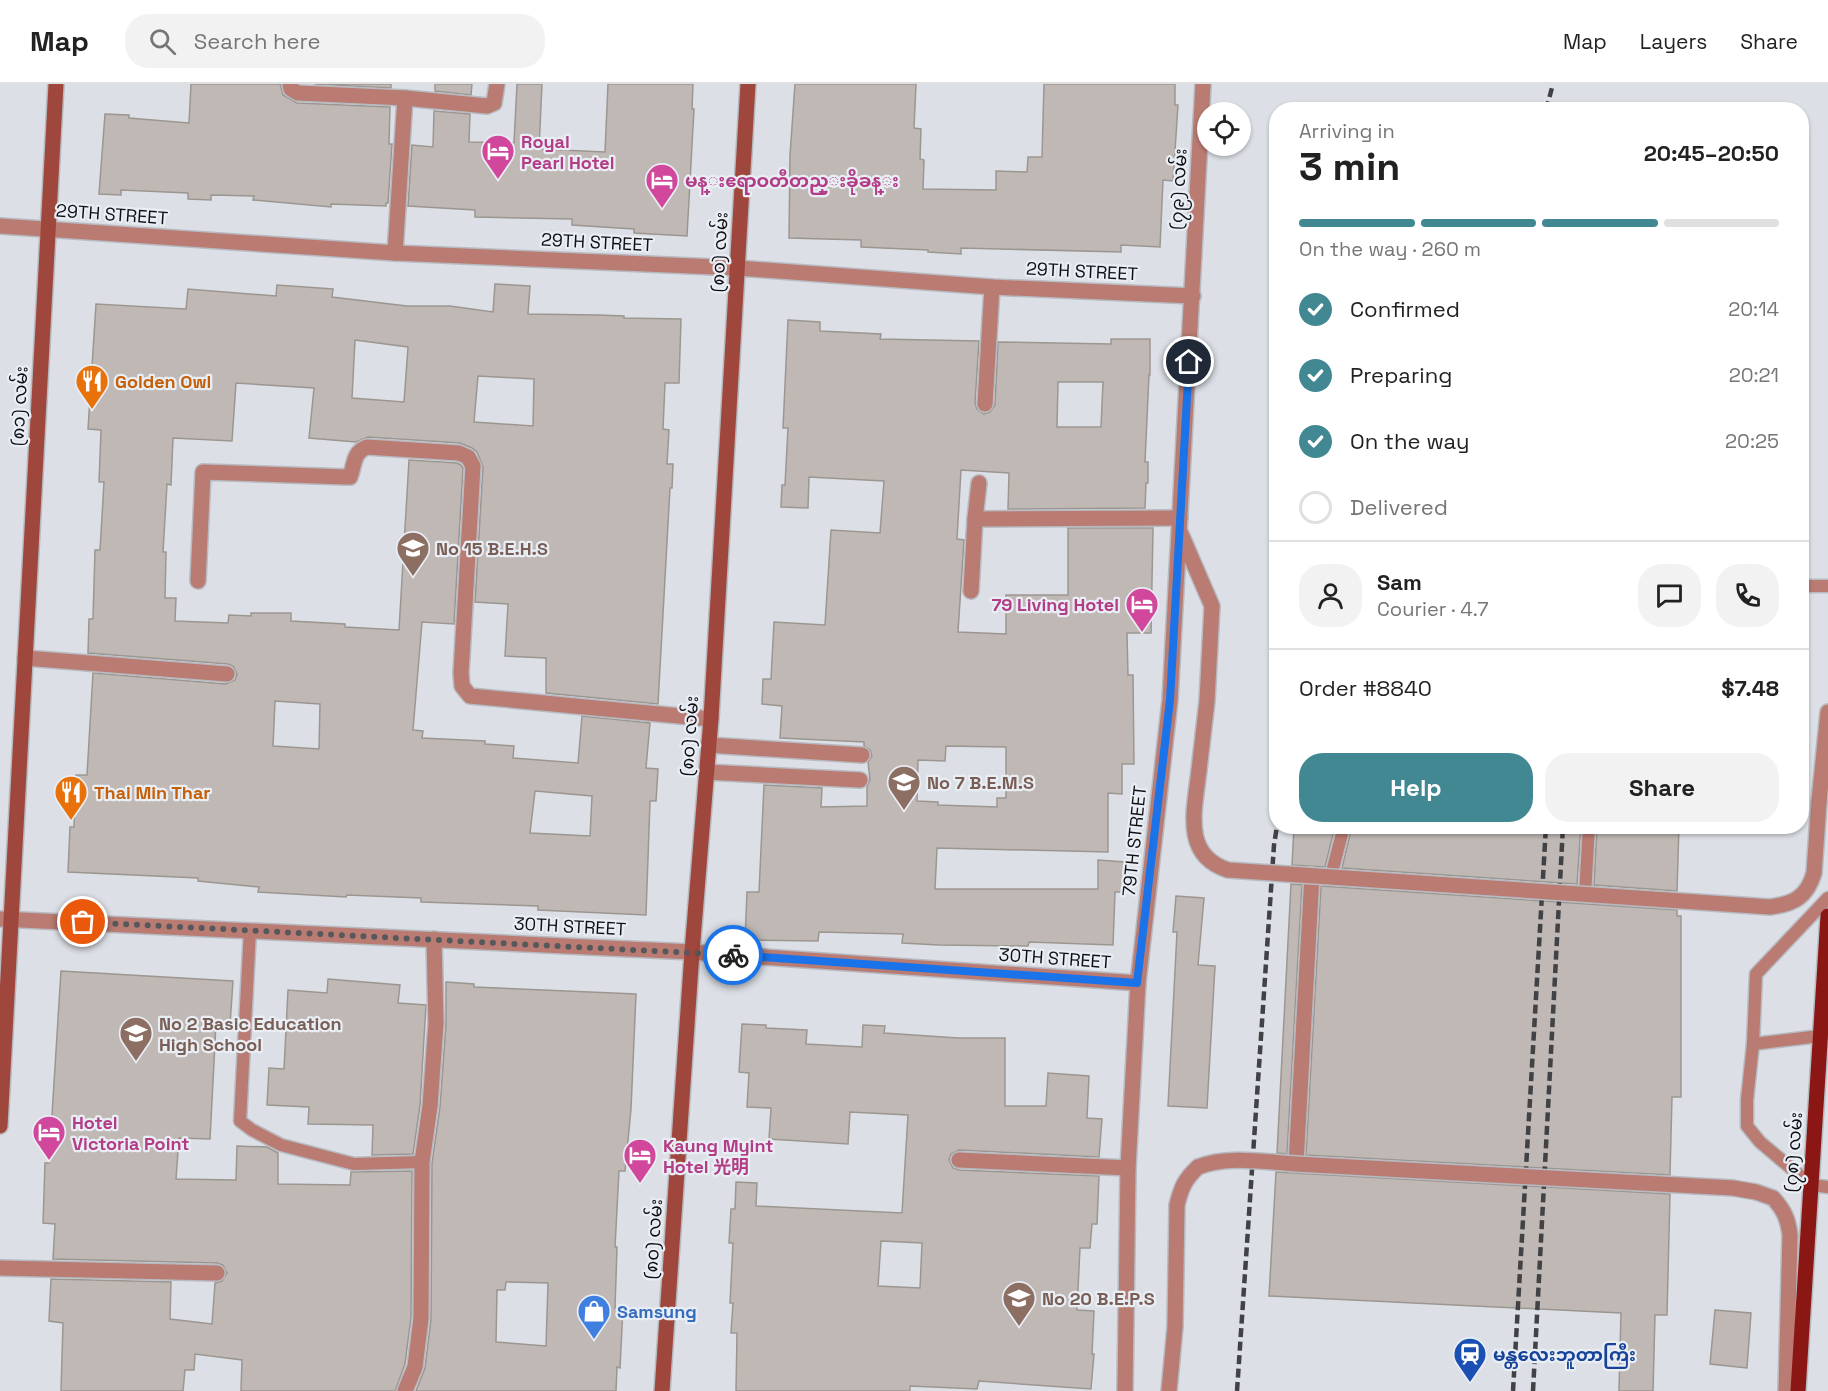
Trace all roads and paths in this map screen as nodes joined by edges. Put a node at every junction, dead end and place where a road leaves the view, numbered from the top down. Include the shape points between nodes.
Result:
1 (56, 84) edge
2 (290, 84) edge
3 (497, 84) edge
4 (748, 84) edge
5 (1203, 84) edge
6 (405, 98) junction
7 (0, 226) edge
8 (48, 229) junction
9 (395, 253) junction
10 (738, 268) junction
11 (992, 287) junction
12 (1193, 296) junction
13 (985, 404) dead end
14 (979, 483) dead end
15 (975, 519) junction
16 (1180, 524) junction
17 (198, 581) dead end
18 (1809, 586) edge
19 (1828, 586) edge
20 (971, 591) dead end
21 (25, 658) junction
22 (227, 674) dead end
23 (1828, 712) edge
24 (711, 719) junction
25 (708, 746) junction
26 (862, 755) dead end
27 (706, 772) junction
28 (860, 780) dead end
29 (1342, 834) edge
30 (1589, 834) edge
31 (1312, 875) junction
32 (1331, 876) junction
33 (1585, 894) junction
34 (1828, 898) edge
35 (1828, 916) edge
36 (6, 919) edge
37 (250, 930) junction
38 (434, 939) junction
39 (692, 952) junction
40 (1137, 983) junction
41 (1824, 1036) edge
42 (1753, 1044) junction
43 (0, 1126) edge
44 (959, 1160) dead end
45 (422, 1162) junction
46 (1296, 1164) junction
47 (1128, 1167) junction
48 (1811, 1185) junction
49 (1828, 1187) edge
50 (0, 1268) edge
51 (217, 1273) dead end
52 (405, 1391) edge
53 (662, 1391) edge
54 (1125, 1391) edge
55 (1169, 1391) edge
56 (1786, 1391) edge
57 (1798, 1391) edge

1 - 8 main road, (၈၁) လမ်း
2 - 6 street via 297,93
3 - 6 street via 494,103 486,106
4 - 10 main road, (၈၀) လမ်း
5 - 12 street, (၇၉) လမ်း
6 - 9 street
7 - 8 street, 29TH STREET
8 - 9 street, 29TH STREET
8 - 21 main road, (၈၁) လမ်း
9 - 10 street, 29TH STREET
10 - 11 street, 29TH STREET
10 - 24 main road, (၈၀) လမ်း
11 - 12 street, 29TH STREET
11 - 13 street
12 - 16 street, 79TH STREET
14 - 15 street
15 - 16 street
15 - 20 street
16 - 31 street, bridge via 1212,606 1194,834 1197,847 1215,866 1228,870
16 - 40 street, 79TH STREET via 1170,700
17 - 24 street via 203,472 350,477 356,455 367,447 459,453 468,457 473,466 460,673 462,686 470,696
18 - 19 lane
21 - 22 street
21 - 36 main road, (၈၁) လမ်း
23 - 33 street, bridge via 1814,873 1811,883 1796,900 1770,907
24 - 25 main road, (၈၀) လမ်း
25 - 26 street
25 - 27 main road, (၈၀) လမ်း
27 - 28 street
27 - 39 main road, (၈၀) လမ်း
29 - 32 lane
30 - 33 lane
31 - 32 street, bridge
31 - 46 street
32 - 33 street, bridge
34 - 42 lane via 1756,974
35 - 41 main road, (၇၈) လမ်း
36 - 37 street, 30TH STREET
36 - 43 main road, (၈၁) လမ်း
37 - 38 street, 30TH STREET
37 - 45 lane via 240,1121 281,1144 354,1164
38 - 39 street, 30TH STREET
38 - 45 street via 436,1023
39 - 40 street, 30TH STREET
39 - 53 main road, (၈၀) လမ်း
40 - 47 street, 79TH STREET
41 - 42 lane
41 - 48 main road, (၇၈) လမ်း
42 - 48 lane via 1747,1126
44 - 47 street
45 - 52 street via 422,1318 415,1367
46 - 55 street, bridge via 1210,1162 1187,1177 1177,1206
46 - 56 street, bridge via 1722,1188 1773,1198 1788,1219 1790,1235
47 - 54 street, 79TH STREET
48 - 49 lane
48 - 57 main road, (၇၈) လမ်း
50 - 51 street

